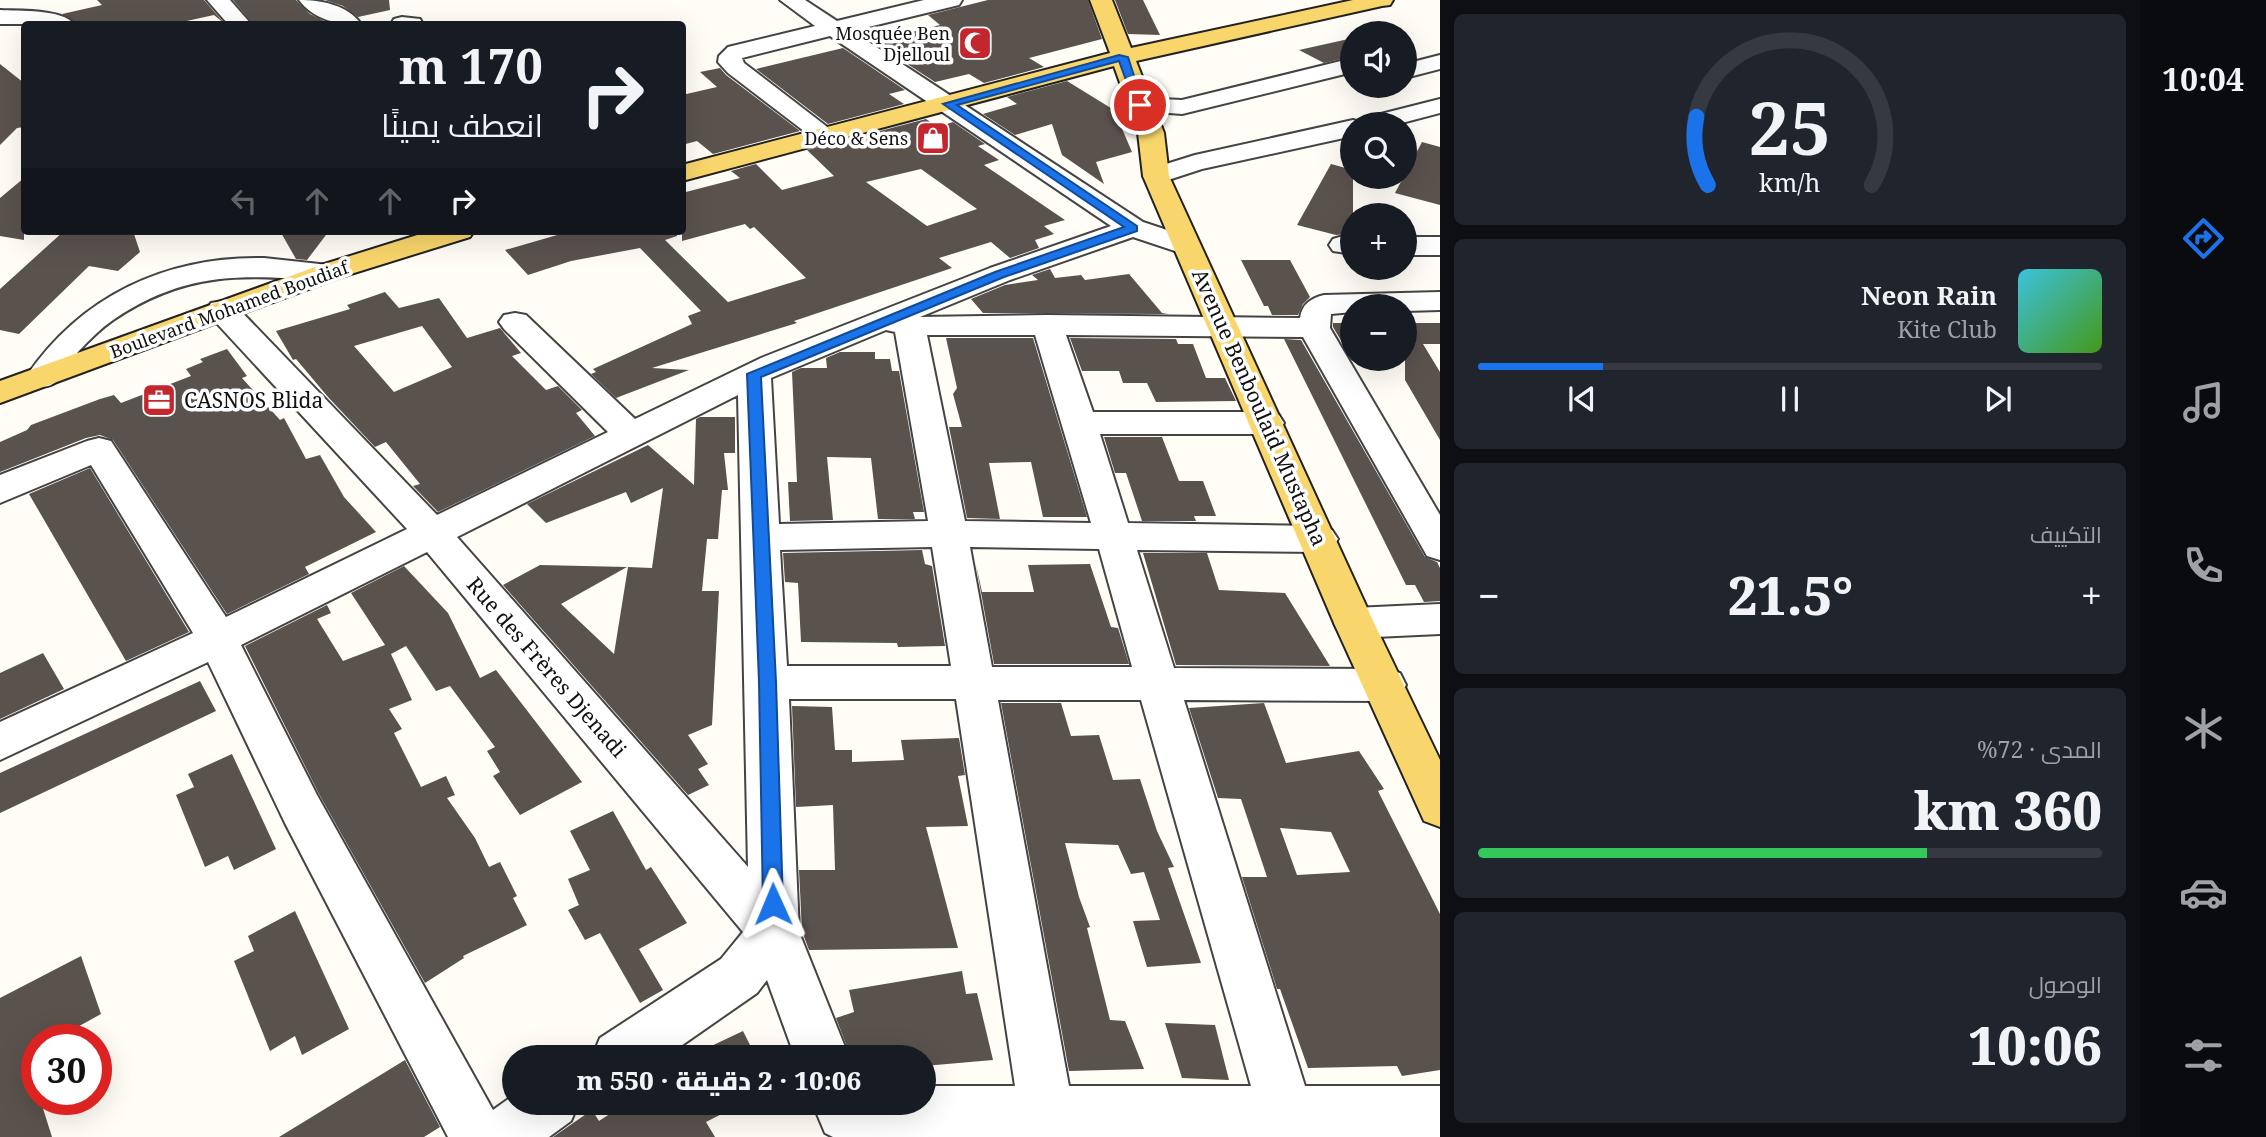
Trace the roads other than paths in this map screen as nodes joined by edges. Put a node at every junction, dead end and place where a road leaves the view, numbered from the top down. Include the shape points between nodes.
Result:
1 (16, 0) edge
2 (310, 0) edge
3 (792, 0) edge
4 (950, 0) edge
5 (1101, 0) edge
6 (1382, 0) edge
7 (0, 14) edge
8 (215, 14) edge
9 (59, 21) edge
10 (232, 21) edge
11 (346, 21) edge
12 (834, 27) junction
13 (1440, 43) edge
14 (1417, 49) edge
15 (1123, 57) junction
16 (1440, 62) edge
17 (1340, 68) edge
18 (1417, 68) edge
19 (1340, 88) edge
20 (948, 104) junction
21 (1140, 105) junction
22 (1440, 106) edge
23 (1417, 112) edge
24 (1440, 118) edge
25 (1417, 125) edge
26 (1340, 131) edge
27 (1151, 133) junction
28 (826, 136) junction
29 (1340, 144) edge
30 (686, 172) edge
31 (1156, 176) junction
32 (1133, 228) junction
33 (447, 235) edge
34 (1187, 246) junction
35 (1417, 246) edge
36 (1440, 246) edge
37 (328, 272) junction
38 (1440, 302) edge
39 (222, 310) junction
40 (515, 321) dead end
41 (897, 323) junction
42 (1047, 324) junction
43 (1223, 325) junction
44 (1314, 328) junction
45 (754, 374) junction
46 (43, 377) junction
47 (0, 393) edge
48 (1080, 423) junction
49 (1267, 423) junction
50 (632, 436) junction
51 (0, 491) edge
52 (433, 534) junction
53 (949, 534) junction
54 (1114, 536) junction
55 (761, 537) junction
56 (1319, 539) junction
57 (1440, 547) edge
58 (1440, 619) edge
59 (1354, 623) junction
60 (218, 639) junction
61 (767, 682) junction
62 (973, 683) junction
63 (1157, 684) junction
64 (1385, 685) junction
65 (0, 742) edge
66 (1440, 807) edge
67 (774, 932) junction
68 (638, 1045) edge
69 (817, 1045) edge
70 (1047, 1114) junction
71 (1286, 1114) junction
72 (1440, 1114) edge
73 (533, 1115) edge
74 (847, 1118) edge
75 (478, 1137) edge
76 (502, 1137) edge

1 - 7 street
2 - 11 street via 320,11 338,13
3 - 12 street
4 - 12 street
5 - 15 main road, Avenue Benboulaid Mustapha
6 - 15 main road
7 - 9 street
8 - 10 street
12 - 20 street
12 - 28 street via 736,52 730,62
13 - 14 street
15 - 20 main road
15 - 21 main road, Avenue Benboulaid Mustapha
16 - 18 street
17 - 21 street via 1182,107
19 - 27 street
20 - 28 main road
20 - 32 street
21 - 27 main road, Avenue Benboulaid Mustapha
22 - 23 street
24 - 25 street
26 - 31 street
27 - 31 main road, Avenue Benboulaid Mustapha
28 - 30 main road
29 - 31 street via 1205,173
31 - 34 main road, Avenue Benboulaid Mustapha
32 - 34 street
32 - 41 street via 1000,274
33 - 37 main road, Boulevard Mohamed Boudiaf
34 - 43 main road, Avenue Benboulaid Mustapha
35 - 36 street
37 - 39 main road, Boulevard Mohamed Boudiaf
37 - 46 street via 224,268 175,279 99,315
38 - 44 street via 1324,304 1316,311
39 - 46 main road, Boulevard Mohamed Boudiaf
39 - 52 street, Rue des Frères Djenadi
40 - 50 street
41 - 42 street
41 - 45 street
41 - 53 street
42 - 43 street
42 - 48 street
43 - 44 street
43 - 49 main road, Avenue Benboulaid Mustapha
44 - 57 street
45 - 50 street
45 - 55 street
46 - 47 main road, Boulevard Mohamed Boudiaf
48 - 49 street
48 - 54 street
49 - 56 main road, Avenue Benboulaid Mustapha
50 - 52 street
51 - 60 street via 99,449
52 - 60 street
52 - 67 street, Rue des Frères Djenadi
53 - 54 street
53 - 55 street
53 - 62 street
54 - 56 street
54 - 63 street
55 - 61 street
56 - 59 main road, Avenue Benboulaid Mustapha
58 - 59 street
59 - 64 main road, Avenue Benboulaid Mustapha
60 - 65 street
60 - 75 street via 301,809
61 - 62 street
61 - 67 street
62 - 63 street
62 - 70 street
63 - 64 street
63 - 71 street
64 - 66 main road, Avenue Benboulaid Mustapha
67 - 68 street via 739,976
67 - 69 street, Rue des Frères Djenadi
70 - 71 street
70 - 74 street
71 - 72 street
73 - 76 street

